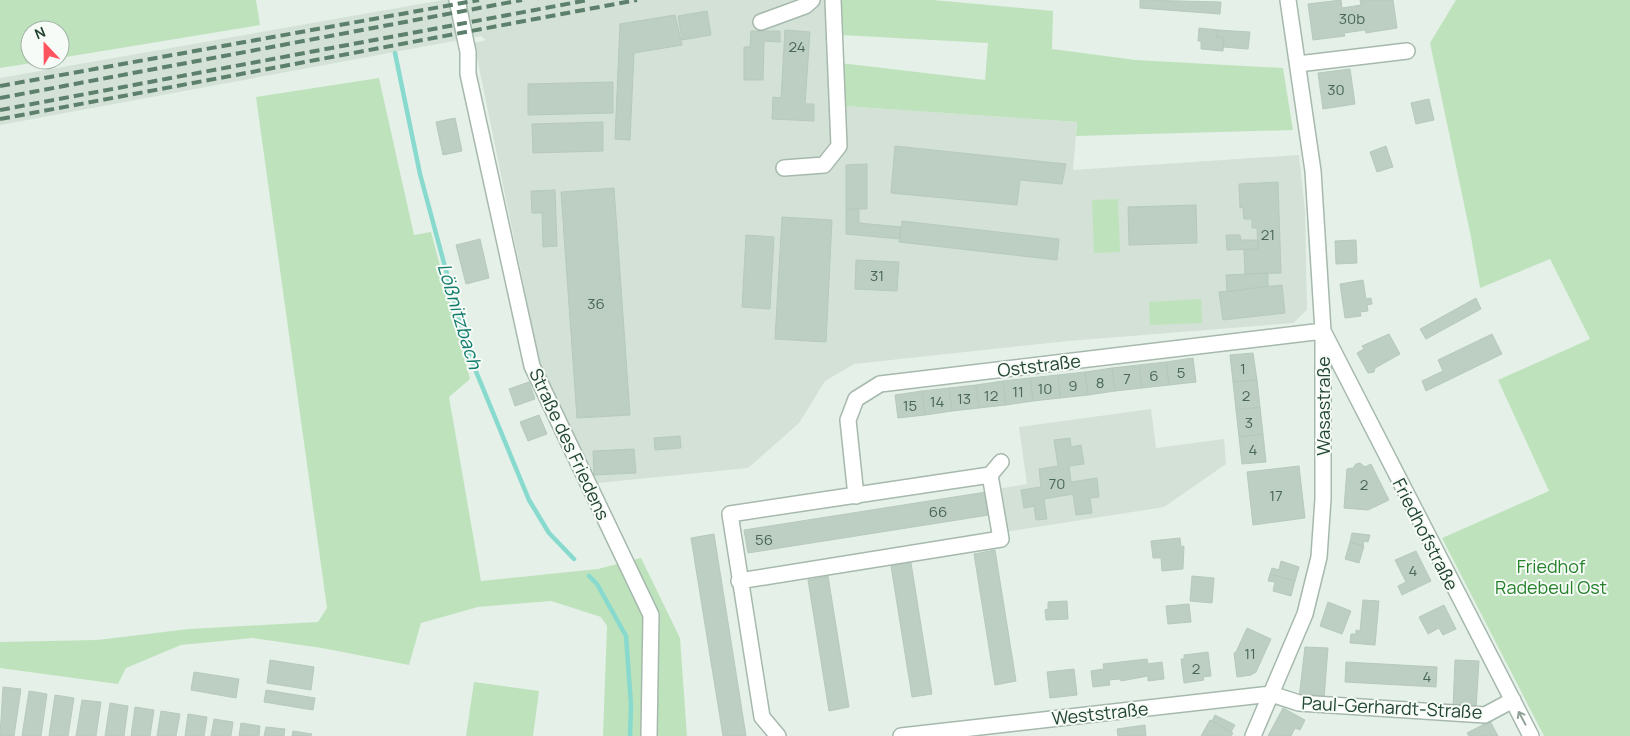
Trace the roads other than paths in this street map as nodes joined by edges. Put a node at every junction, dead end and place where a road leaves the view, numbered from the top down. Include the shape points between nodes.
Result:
1 (457, 0) edge
2 (812, 0) edge
3 (833, 0) edge
4 (1288, 0) edge
5 (761, 22) dead end
6 (1407, 51) dead end
7 (1298, 64) junction
8 (784, 168) dead end
9 (1323, 332) junction
10 (1001, 462) dead end
11 (990, 475) junction
12 (856, 496) junction
13 (739, 581) junction
14 (1271, 694) junction
15 (1512, 700) junction
16 (649, 736) edge
17 (778, 736) edge
18 (900, 736) edge
19 (1253, 736) edge
20 (1531, 736) edge

1 - 16 street, Straße des Friedens via 468,52 468,74 532,366 651,616
2 - 5 street via 805,6
3 - 8 street via 839,146 824,165
4 - 7 street, Wasastraße
6 - 7 street
7 - 9 street, Wasastraße via 1313,171
9 - 12 street, Oststraße via 880,384 856,399 848,420
9 - 14 street, Wasastraße via 1323,499 1319,557 1305,614
9 - 15 street, Friedhofstraße
10 - 11 street
11 - 12 street
11 - 13 street via 1001,539
12 - 13 street via 730,514
13 - 17 street via 762,717
14 - 15 street, Paul-Gerhardt-Straße via 1299,704 1485,715
14 - 18 street, Weststraße
14 - 19 street, Wasastraße
20 -> 15 street, Friedhofstraße

